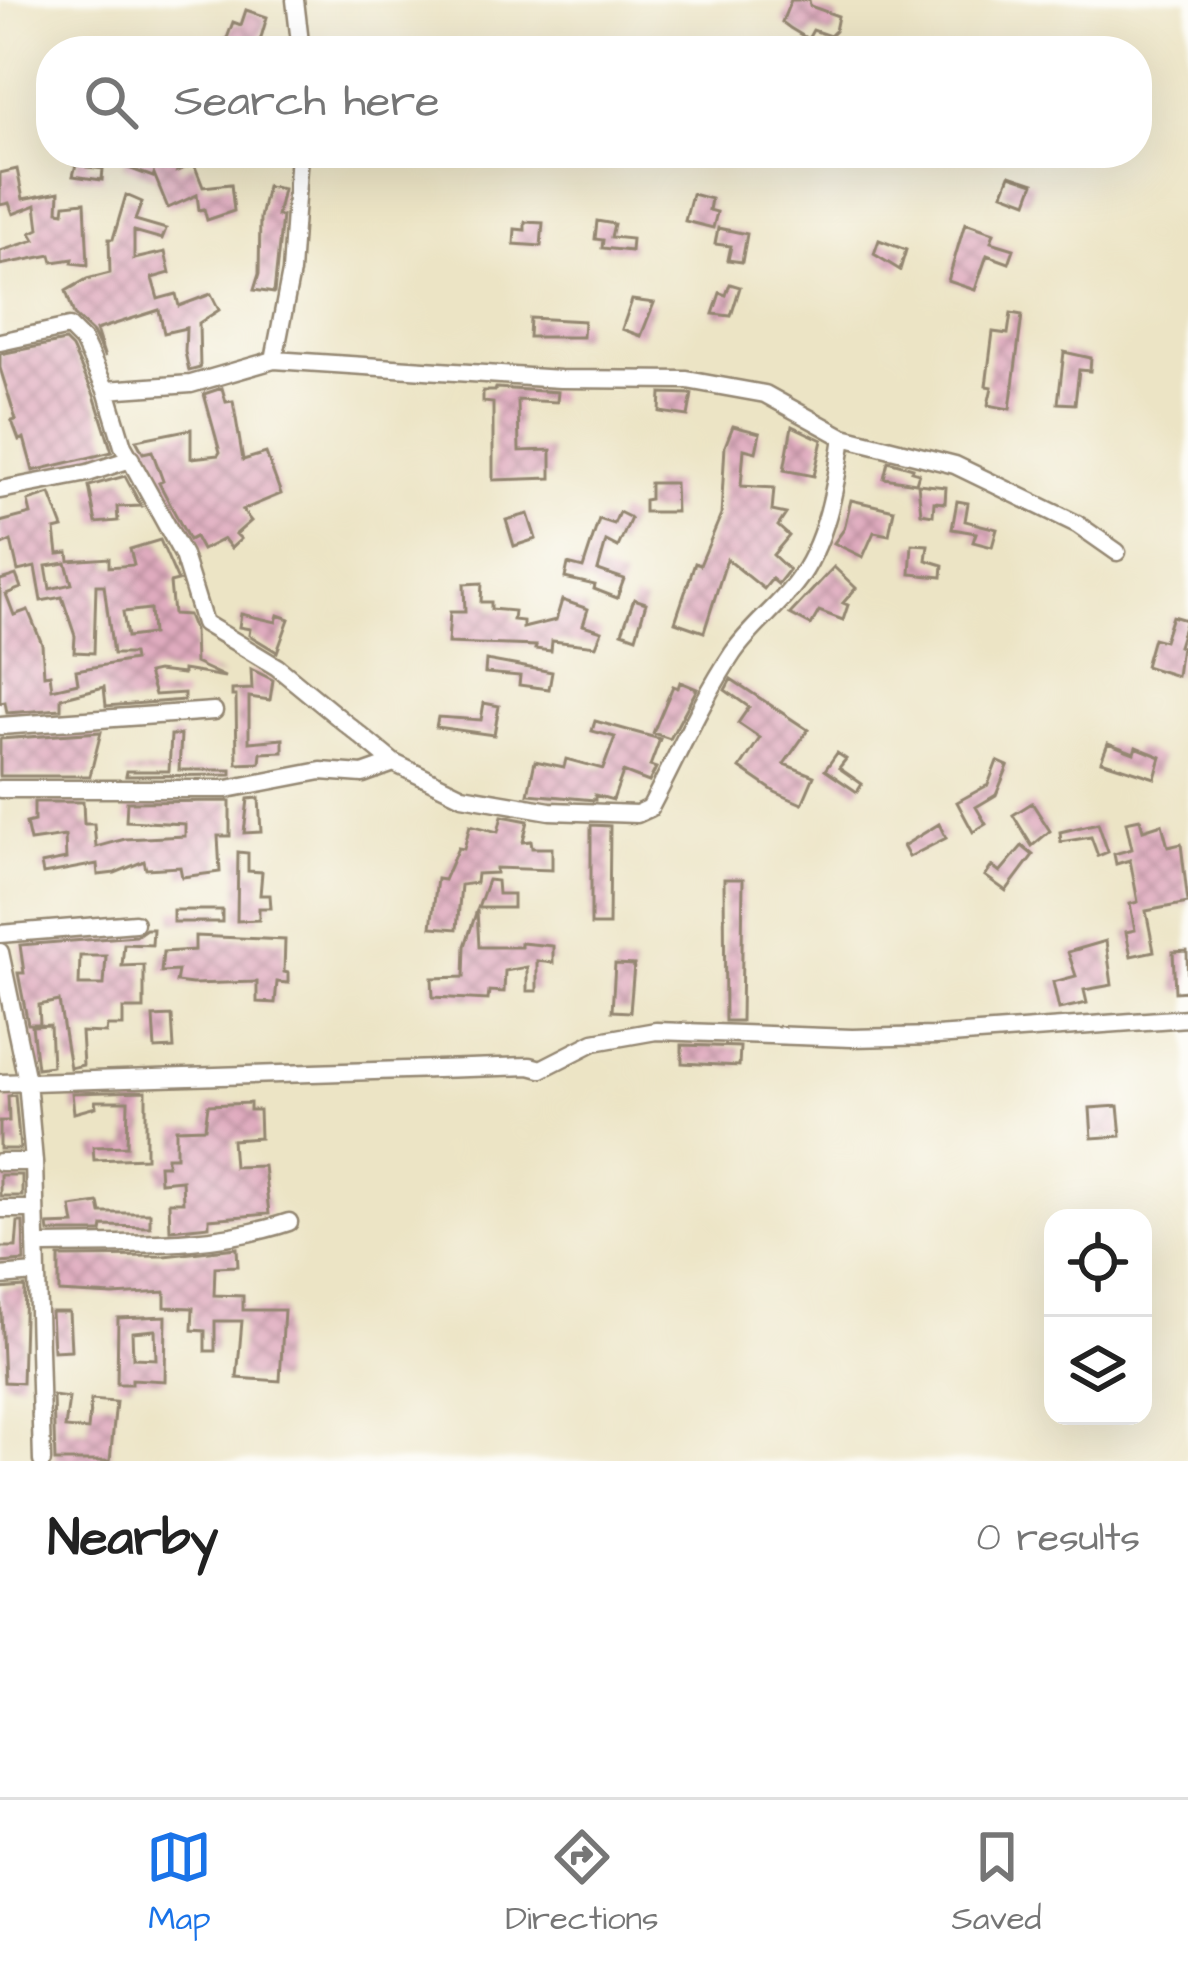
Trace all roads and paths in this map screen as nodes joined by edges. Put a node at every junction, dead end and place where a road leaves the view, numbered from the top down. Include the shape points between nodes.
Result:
1 (295, 0) edge
2 (299, 36) edge
3 (298, 168) edge
4 (0, 342) edge
5 (274, 360) junction
6 (106, 390) junction
7 (843, 436) junction
8 (130, 459) junction
9 (0, 490) edge
10 (1117, 552) dead end
11 (214, 711) dead end
12 (0, 726) edge
13 (394, 763) junction
14 (0, 789) edge
15 (136, 923) dead end
16 (0, 934) edge
17 (0, 952) edge
18 (5, 1003) edge
19 (1188, 1018) edge
20 (27, 1081) junction
21 (0, 1083) edge
22 (0, 1162) edge
23 (34, 1162) junction
24 (0, 1209) edge
25 (33, 1209) junction
26 (289, 1222) dead end
27 (36, 1245) junction
28 (35, 1273) junction
29 (0, 1276) edge
30 (42, 1461) edge

1 - 2 street
3 - 5 street
4 - 6 street via 69,328
5 - 6 street via 191,384
5 - 7 street via 687,380 765,394
6 - 8 street
7 - 10 street via 955,465
7 - 13 street via 834,496 810,559 730,657 650,808 550,811 462,796
8 - 9 street
8 - 13 street via 183,555 203,623 277,667
11 - 12 street
13 - 14 street via 363,774 321,771 227,789
15 - 16 street
17 - 18 street
18 - 20 street
19 - 20 street via 852,1038 656,1030 594,1042 541,1069
20 - 21 street
20 - 23 street
22 - 23 street
23 - 25 street
24 - 25 street
25 - 27 street
26 - 27 street via 187,1241
27 - 28 street
28 - 29 street
28 - 30 street

